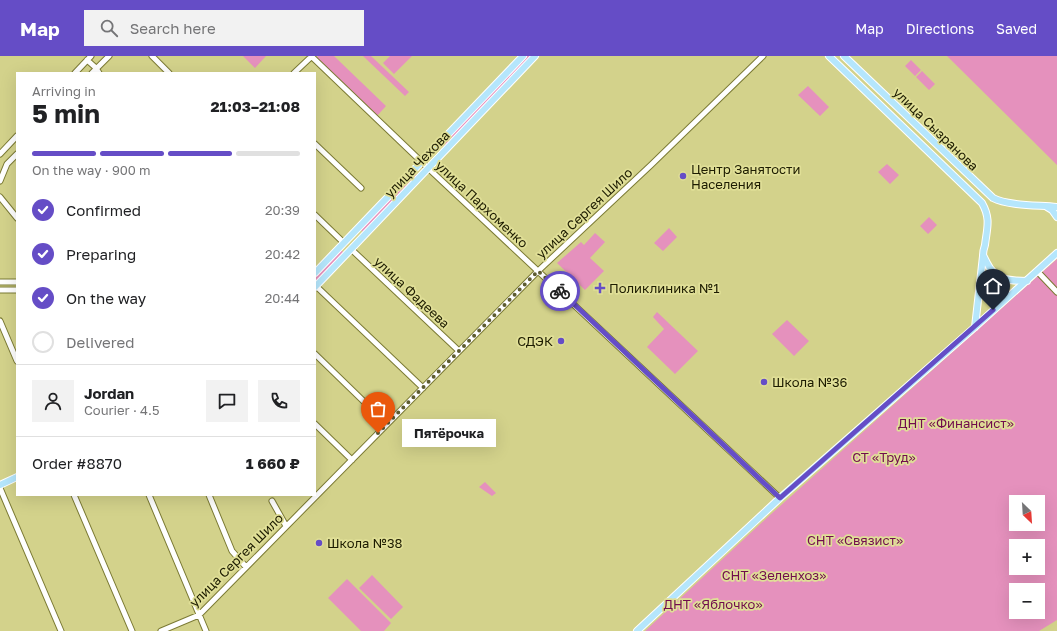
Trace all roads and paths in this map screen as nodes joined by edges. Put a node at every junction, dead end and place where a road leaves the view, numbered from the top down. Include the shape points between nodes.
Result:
1 (109, 56) edge
2 (152, 56) edge
3 (311, 56) edge
4 (523, 56) edge
5 (535, 56) edge
6 (763, 56) edge
7 (829, 56) edge
8 (844, 56) edge
9 (89, 58) edge
10 (97, 71) edge
11 (76, 72) edge
12 (168, 72) edge
13 (295, 72) edge
14 (894, 104) junction
15 (887, 112) junction
16 (16, 137) edge
17 (316, 145) edge
18 (0, 154) edge
19 (16, 155) edge
20 (421, 162) junction
21 (428, 168) junction
22 (0, 181) edge
23 (361, 188) dead end
24 (0, 197) edge
25 (1044, 206) junction
26 (1057, 207) edge
27 (316, 216) edge
28 (16, 217) edge
29 (1057, 217) edge
30 (344, 243) junction
31 (351, 249) junction
32 (1057, 253) edge
33 (983, 255) junction
34 (538, 271) junction
35 (1038, 271) junction
36 (316, 273) edge
37 (1027, 281) junction
38 (0, 282) edge
39 (16, 282) edge
40 (316, 285) edge
41 (316, 287) edge
42 (0, 290) edge
43 (16, 290) edge
44 (1057, 292) edge
45 (0, 321) edge
46 (975, 327) junction
47 (459, 351) junction
48 (316, 355) edge
49 (16, 359) edge
50 (423, 388) junction
51 (387, 424) junction
52 (316, 425) edge
53 (352, 460) junction
54 (16, 478) edge
55 (0, 486) edge
56 (316, 492) edge
57 (74, 496) edge
58 (149, 496) edge
59 (209, 496) edge
60 (311, 497) edge
61 (780, 498) junction
62 (272, 501) dead end
63 (286, 526) junction
64 (246, 567) junction
65 (199, 615) junction
66 (61, 631) edge
67 (132, 631) edge
68 (161, 631) edge
69 (206, 631) edge
70 (637, 631) edge

1 - 10 street
2 - 12 street
3 - 13 street
3 - 20 street, улица Пархоменко
4 - 20 main road, улица Чехова
5 - 21 main road, улица Чехова
6 - 34 street, улица Сергея Шило
7 - 15 main road, улица Сызранова
8 - 14 main road, улица Сызранова
9 - 10 street
9 - 11 street
14 - 15 main road
14 - 25 main road, улица Сызранова via 993,198 1004,202
15 - 33 main road, улица Сызранова via 982,203 988,224
16 - 18 street
17 - 23 street
19 - 22 street via 7,164
20 - 21 street, улица Пархоменко
20 - 30 main road, улица Чехова
21 - 31 main road, улица Чехова
21 - 34 street, улица Пархоменко
24 - 28 street
25 - 26 main road, улица Сызранова
25 - 29 main road via 1052,210
27 - 30 street
30 - 31 main road
30 - 36 main road, улица Чехова
31 - 40 main road, улица Чехова
31 - 47 street, улица Фадеева
32 - 35 main road
33 - 37 main road via 990,269 998,276 1006,280
33 - 46 main road
34 - 47 street, улица Сергея Шило
34 - 61 street, улица Пархоменко
35 - 37 main road
35 - 44 street
37 - 46 main road
38 - 39 street
41 - 50 street
42 - 43 street
45 - 49 street
46 - 61 main road
47 - 50 street, улица Сергея Шило
48 - 51 street
50 - 51 street, улица Сергея Шило
51 - 53 street, улица Сергея Шило
52 - 53 street
53 - 56 street, улица Сергея Шило
54 - 55 main road
55 - 66 street
57 - 67 street
58 - 65 street
59 - 64 street via 232,551
60 - 63 street, улица Сергея Шило
61 - 70 main road
62 - 63 street
63 - 64 street, улица Сергея Шило
64 - 65 street, улица Сергея Шило
65 - 68 street, улица Сергея Шило
65 - 69 street

